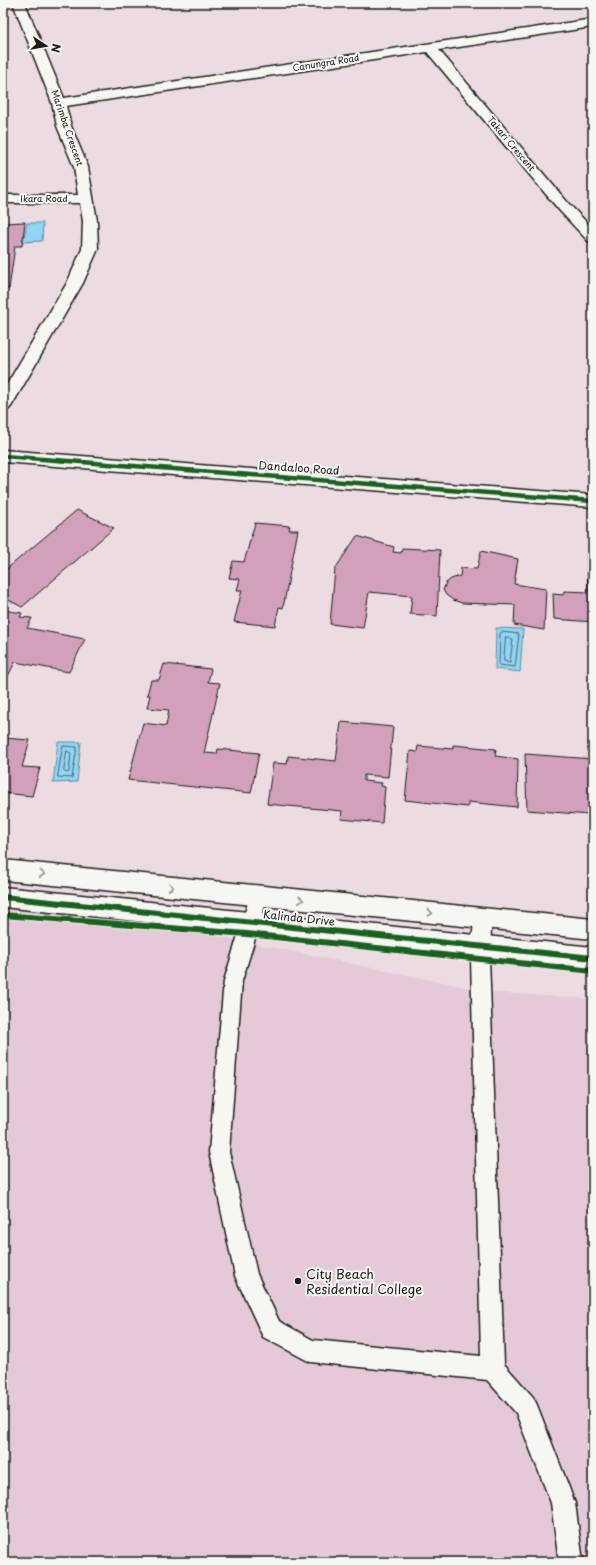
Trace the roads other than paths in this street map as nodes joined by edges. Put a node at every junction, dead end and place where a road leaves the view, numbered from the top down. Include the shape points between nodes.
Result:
1 (19, 3) edge
2 (593, 23) edge
3 (432, 48) junction
4 (59, 103) junction
5 (3, 199) edge
6 (86, 199) junction
7 (593, 238) edge
8 (3, 405) edge
9 (3, 456) edge
10 (593, 501) edge
11 (3, 870) edge
12 (259, 896) junction
13 (3, 897) edge
14 (483, 918) junction
15 (251, 923) junction
16 (593, 929) edge
17 (480, 946) junction
18 (593, 958) edge
19 (493, 1369) junction
20 (571, 1562) edge

1 - 4 street, Marimba Crescent
2 - 3 street, Canungra Road
3 - 4 street, Canungra Road
3 - 7 street, Takari Crescent via 564,207
4 - 6 street, Marimba Crescent via 64,126 81,167
5 - 6 street, Ikara Road
6 - 8 street, Marimba Crescent via 90,222 90,249 75,283
9 - 10 street, Dandaloo Road
11 -> 12 street, Kalinda Drive
12 -> 14 street, Kalinda Drive
12 - 15 lane
13 - 15 street, Kalinda Drive
14 - 16 street, Kalinda Drive
14 - 17 lane
15 - 17 street, Kalinda Drive
15 - 19 lane via 233,981 220,1152 246,1276 271,1329 310,1351
17 - 18 street, Kalinda Drive
17 - 19 lane
19 - 20 lane via 524,1405 564,1503

